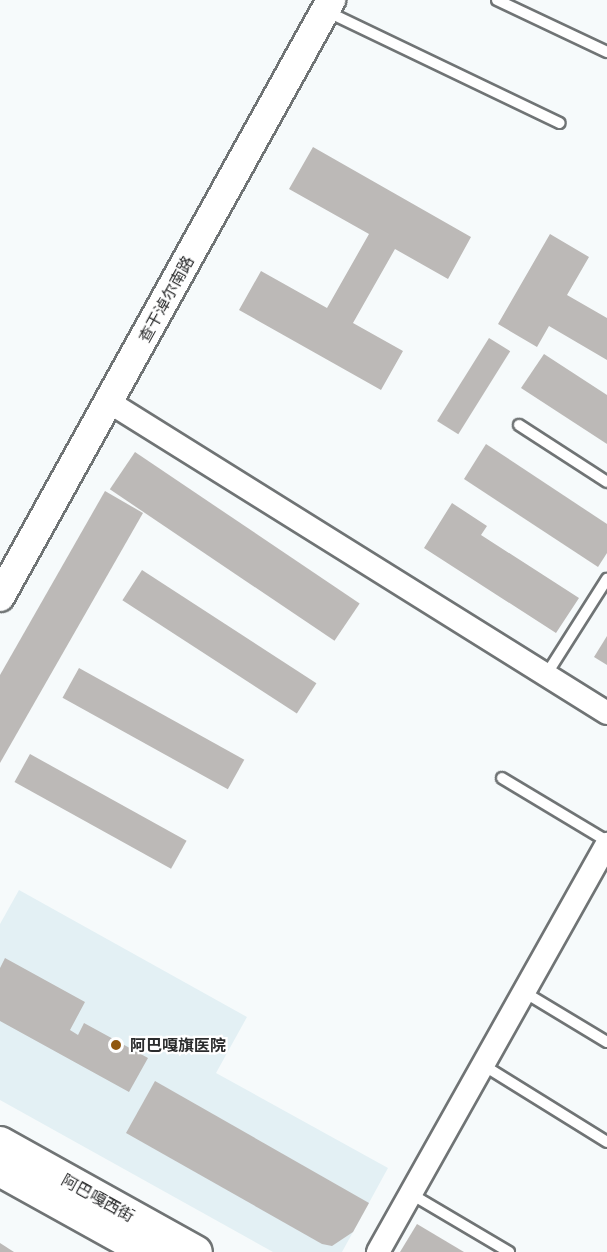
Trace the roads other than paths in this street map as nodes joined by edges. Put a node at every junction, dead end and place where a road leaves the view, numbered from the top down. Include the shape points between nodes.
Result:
1 (497, 0) edge
2 (328, 5) edge
3 (607, 52) edge
4 (560, 123) dead end
5 (108, 402) junction
6 (519, 424) dead end
7 (607, 482) edge
8 (607, 579) edge
9 (0, 597) edge
10 (546, 675) junction
11 (607, 713) edge
12 (502, 778) dead end
13 (607, 842) edge
14 (524, 992) junction
15 (607, 1042) edge
16 (483, 1065) junction
17 (607, 1142) edge
18 (0, 1143) edge
19 (0, 1170) edge
20 (411, 1194) junction
21 (148, 1252) edge
22 (196, 1252) edge
23 (378, 1252) edge
24 (509, 1252) edge

1 - 3 lane
2 - 4 lane
2 - 5 street, 查干淖尔南路
5 - 9 street, 查干淖尔南路
5 - 10 street
6 - 7 lane
8 - 10 lane
10 - 11 street
12 - 13 lane
13 - 14 street
14 - 15 lane
14 - 16 street
16 - 17 lane
16 - 20 street
18 - 22 main road, 阿巴嘎西街
19 - 21 main road, 阿巴嘎西街
20 - 23 street
20 - 24 lane

